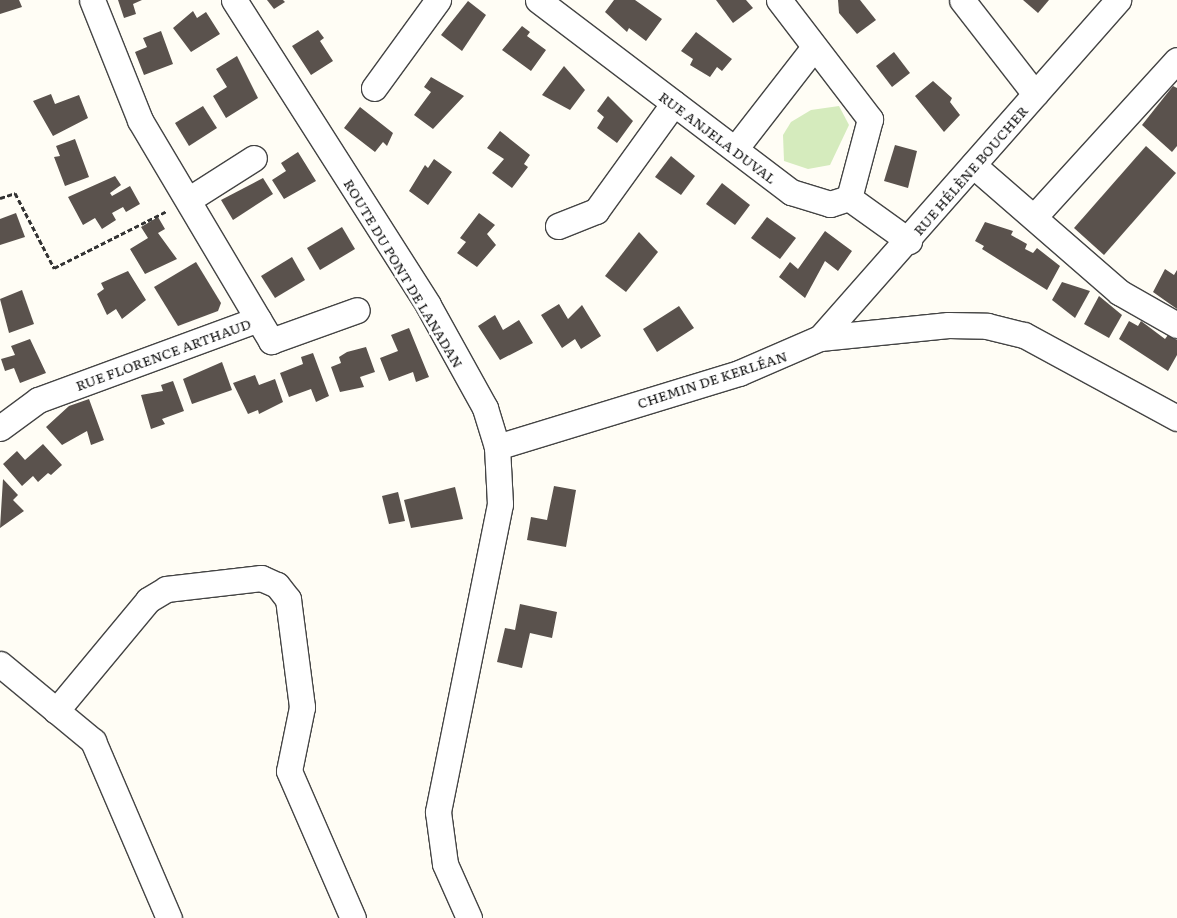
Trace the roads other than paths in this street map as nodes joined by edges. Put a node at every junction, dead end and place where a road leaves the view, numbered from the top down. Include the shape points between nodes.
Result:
1 (92, 0) edge
2 (234, 0) edge
3 (438, 0) edge
4 (538, 0) edge
5 (779, 0) edge
6 (962, 0) edge
7 (1118, 0) edge
8 (814, 47) junction
9 (1177, 60) edge
10 (374, 88) dead end
11 (1035, 94) junction
12 (674, 103) junction
13 (735, 149) junction
14 (254, 158) dead end
15 (974, 165) junction
16 (849, 198) junction
17 (188, 200) junction
18 (1034, 217) junction
19 (558, 226) dead end
20 (909, 241) junction
21 (356, 310) dead end
22 (258, 319) junction
23 (1177, 325) edge
24 (820, 338) junction
25 (1177, 418) edge
26 (1, 425) edge
27 (497, 447) junction
28 (0, 664) edge
29 (56, 711) junction
30 (170, 918) edge
31 (353, 918) edge
32 (469, 918) edge

1 - 17 street, RUE FLORENCE ARTHAUD via 140,120
2 - 27 street, ROUTE DU PONT DE LANADAN via 428,305 485,408
3 - 10 street
4 - 12 street, RUE ANJELA DUVAL
5 - 8 street
6 - 11 street
7 - 11 street, RUE HÉLÈNE BOUCHER
8 - 13 street
8 - 16 street via 870,118
9 - 18 street
11 - 15 street, RUE HÉLÈNE BOUCHER
12 - 13 street, RUE ANJELA DUVAL
12 - 19 street via 596,211
13 - 16 street, RUE ANJELA DUVAL via 791,192 830,204
14 - 17 street
15 - 18 street
15 - 20 street, RUE HÉLÈNE BOUCHER
16 - 20 street
17 - 22 street, RUE FLORENCE ARTHAUD
18 - 23 street via 1119,292
20 - 24 street, RUE HÉLÈNE BOUCHER
21 - 22 street via 271,341
22 - 26 street, RUE FLORENCE ARTHAUD via 38,400
24 - 25 street, CHEMIN DE KERLÉAN via 948,325 1005,330 1024,335
24 - 27 street, CHEMIN DE KERLÉAN via 738,373
27 - 32 street, ROUTE DU PONT DE LANADAN via 500,504 438,812 445,864
28 - 29 street
29 - 30 street via 93,741
29 - 31 street via 148,600 166,589 261,578 277,585 288,599 302,707 289,772

